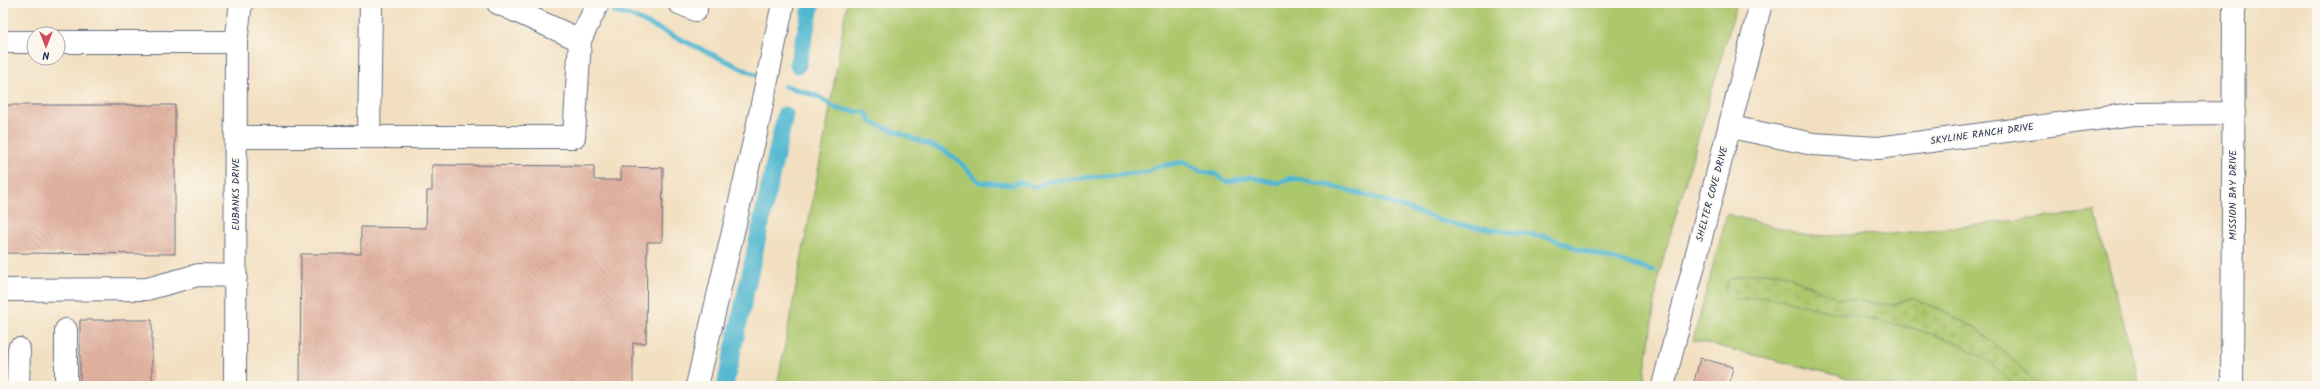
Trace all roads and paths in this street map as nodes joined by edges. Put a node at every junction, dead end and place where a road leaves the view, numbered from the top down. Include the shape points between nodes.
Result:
1 (241, 3) edge
2 (371, 3) edge
3 (498, 3) edge
4 (598, 3) edge
5 (783, 3) edge
6 (1761, 3) edge
7 (2234, 3) edge
8 (580, 40) junction
9 (3, 42) edge
10 (26, 42) edge
11 (66, 42) edge
12 (236, 42) junction
13 (2234, 113) junction
14 (1731, 126) junction
15 (236, 137) junction
16 (369, 137) junction
17 (236, 276) junction
18 (3, 290) edge
19 (66, 330) dead end
20 (19, 349) dead end
21 (18, 386) edge
22 (66, 386) edge
23 (235, 386) edge
24 (697, 386) edge
25 (1663, 386) edge
26 (2232, 386) edge

1 - 12 street, EUBANKS DRIVE
2 - 16 street
3 - 8 street
4 - 8 street
5 - 24 street via 756,133
6 - 14 street, SHELTER COVE DRIVE
7 - 13 street, MISSION BAY DRIVE
8 - 16 street via 574,137
9 - 10 street
11 - 12 street
12 - 15 street, EUBANKS DRIVE
13 - 14 street, SKYLINE RANCH DRIVE via 2134,114 1878,148 1813,144
13 - 26 street, MISSION BAY DRIVE
14 - 25 street, SHELTER COVE DRIVE via 1706,212
15 - 16 street
15 - 17 street, EUBANKS DRIVE
17 - 18 street via 198,276 147,289
17 - 23 street, EUBANKS DRIVE
19 - 22 street
20 - 21 street

